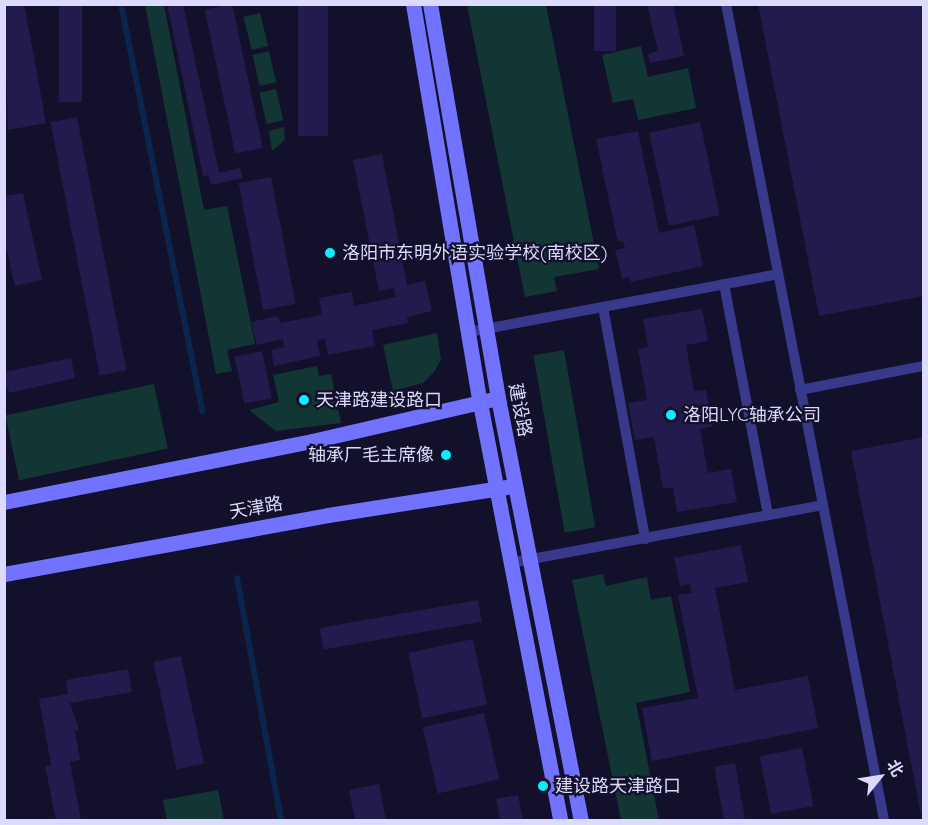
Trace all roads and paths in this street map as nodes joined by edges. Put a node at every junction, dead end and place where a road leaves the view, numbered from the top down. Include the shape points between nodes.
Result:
1 (413, 4) edge
2 (430, 4) edge
3 (726, 4) edge
4 (778, 274) junction
5 (724, 284) junction
6 (603, 307) junction
7 (486, 328) junction
8 (469, 332) junction
9 (924, 366) edge
10 (800, 390) junction
11 (498, 398) junction
12 (480, 403) junction
13 (515, 486) junction
14 (497, 489) junction
15 (4, 502) edge
16 (823, 505) junction
17 (768, 515) junction
18 (645, 539) junction
19 (530, 560) junction
20 (510, 563) junction
21 (4, 574) edge
22 (560, 820) edge
23 (581, 820) edge
24 (884, 820) edge

1 - 8 street, 建设路
2 - 7 street, 建设路
3 - 4 lane
4 - 5 lane
4 - 10 lane
5 - 6 lane
5 - 17 lane
6 - 7 lane
6 - 18 lane
7 - 8 lane
7 - 11 street, 建设路
8 - 12 street, 建设路
9 - 10 lane
10 - 16 lane
11 - 12 street
11 - 13 street, 建设路
12 - 14 street, 建设路
12 - 15 street
13 - 14 street, 天津路
13 - 19 street, 建设路
14 - 20 street, 建设路
14 - 21 street, 天津路 via 328,515
16 - 17 lane
16 - 24 lane
17 - 18 lane
18 - 19 lane
19 - 20 lane
19 - 23 street, 建设路
20 - 22 street, 建设路

